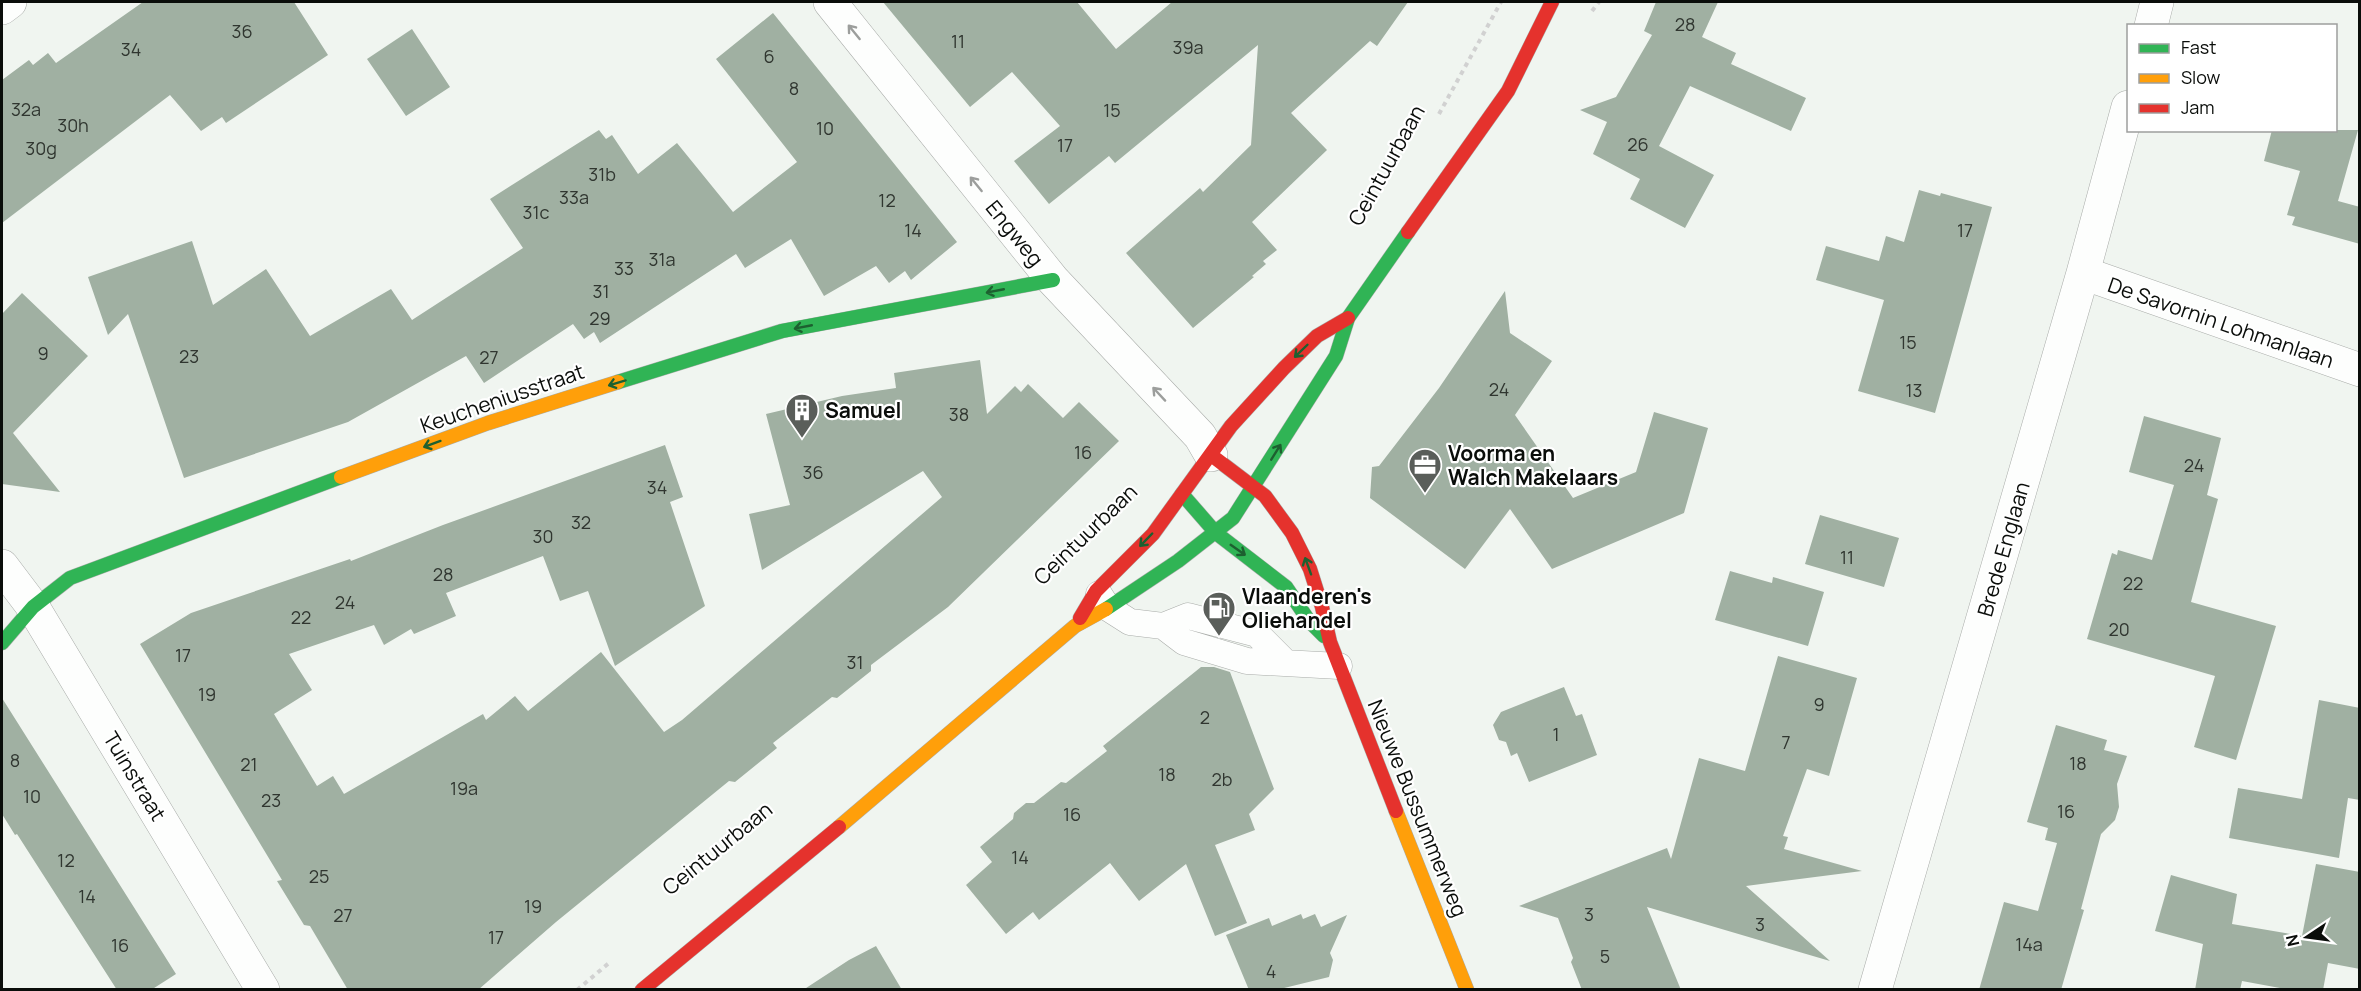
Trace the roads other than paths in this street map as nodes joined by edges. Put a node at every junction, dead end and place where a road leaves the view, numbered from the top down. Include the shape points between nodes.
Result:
1 (10, 2) edge
2 (830, 2) edge
3 (1552, 2) edge
4 (2157, 2) edge
5 (2, 8) edge
6 (2152, 24) edge
7 (2127, 111) edge
8 (2083, 273) junction
9 (1053, 280) junction
10 (1348, 318) junction
11 (2360, 370) edge
12 (1211, 454) junction
13 (1254, 488) junction
14 (1182, 494) junction
15 (1216, 533) junction
16 (2, 566) edge
17 (1102, 600) junction
18 (33, 607) junction
19 (1075, 626) junction
20 (1330, 642) junction
21 (2, 643) edge
22 (1339, 666) junction
23 (263, 990) edge
24 (642, 990) edge
25 (1467, 990) edge
26 (1875, 990) edge

1 - 5 street
9 -> 2 street, Engweg
3 - 10 street, Ceintuurbaan via 1508,91
4 - 6 street
7 - 8 street, Brede Englaan
8 - 11 street, De Savornin Lohmanlaan
8 - 26 street, Brede Englaan
12 -> 9 street, Engweg via 1200,436
9 -> 18 street, Keucheniusstraat via 782,331 488,423 70,578
10 -> 12 street, Ceintuurbaan via 1317,336 1284,368
13 -> 10 street, Ceintuurbaan via 1336,356
12 - 13 street, Nieuwe Bussummerweg
12 - 14 street, Ceintuurbaan
13 - 15 street, Ceintuurbaan via 1233,518
20 -> 13 street, Nieuwe Bussummerweg via 1327,618 1301,546 1272,503
14 - 15 street, Nieuwe Bussummerweg
14 -> 17 street, Ceintuurbaan
15 - 17 street, Ceintuurbaan
15 -> 20 street, Nieuwe Bussummerweg via 1286,587
16 - 18 street, Tuinstraat
17 - 19 street, Ceintuurbaan
17 - 19 street, Ceintuurbaan
17 - 22 lane via 1130,622 1163,626 1188,616 1257,634 1284,661
18 - 21 street, Keucheniusstraat
18 - 23 street, Tuinstraat
19 - 24 street, Ceintuurbaan
20 - 22 street, Nieuwe Bussummerweg
22 - 25 street, Nieuwe Bussummerweg

